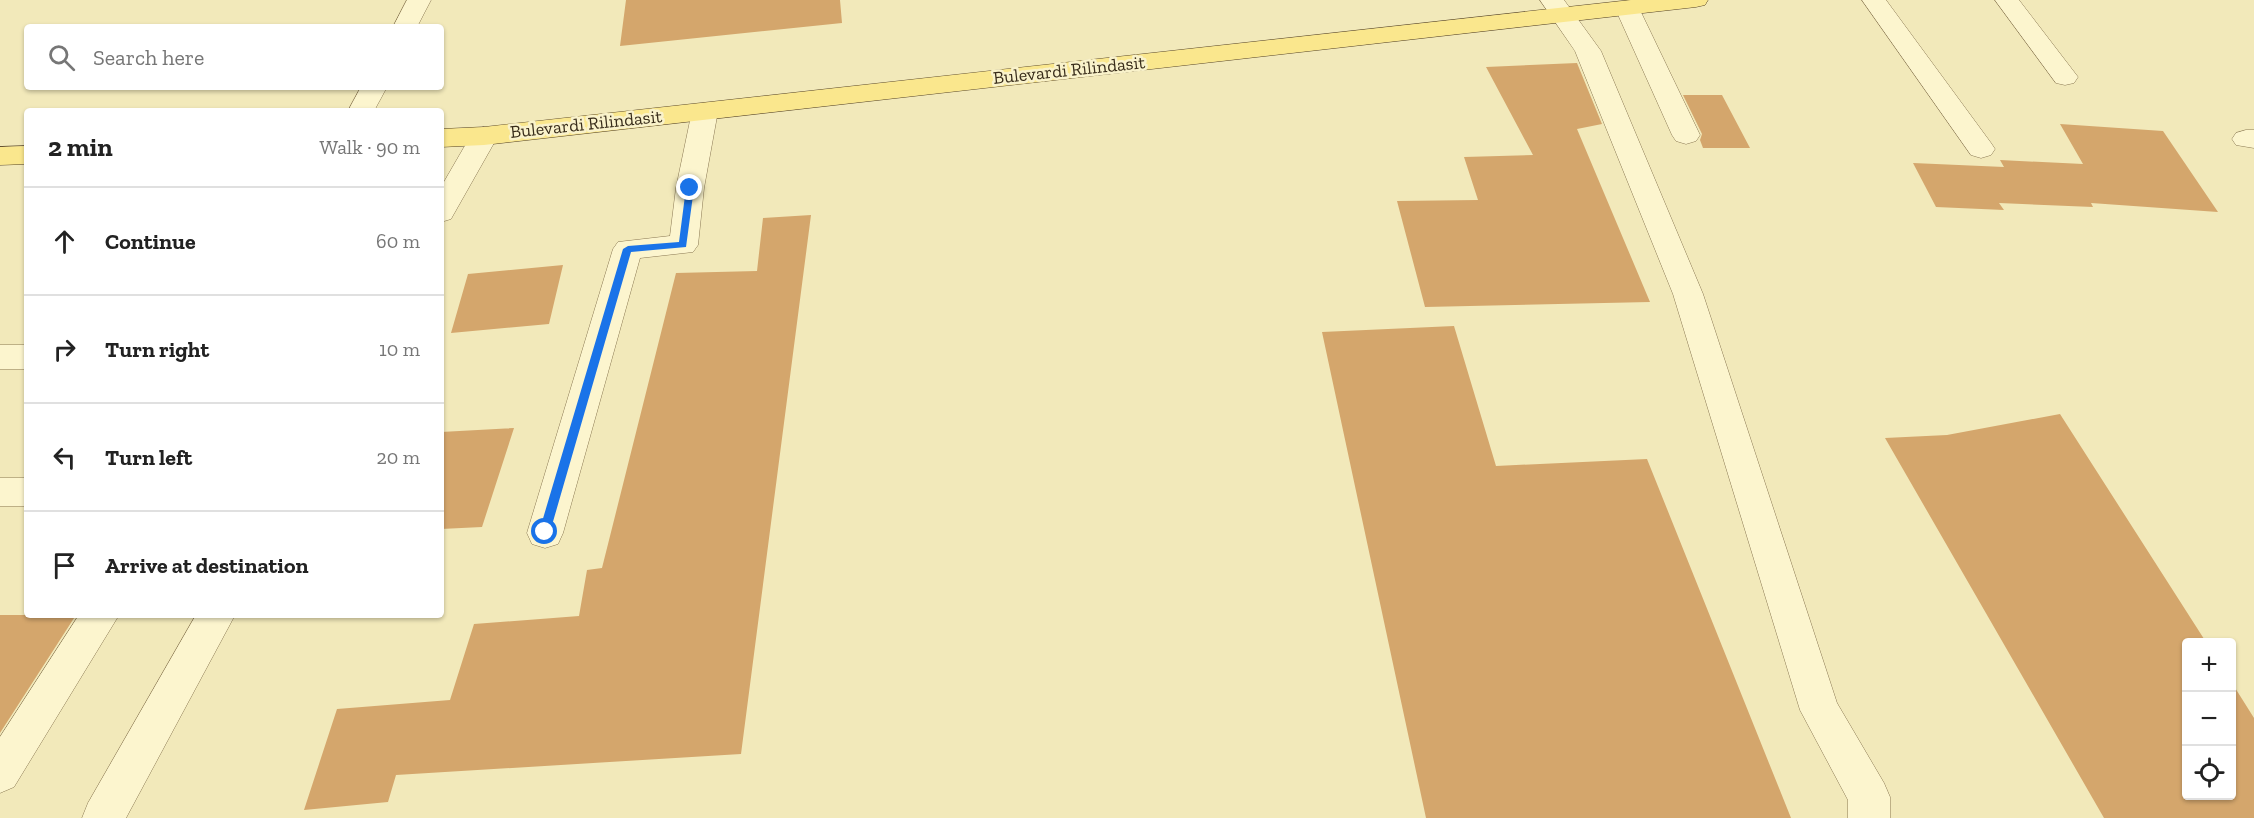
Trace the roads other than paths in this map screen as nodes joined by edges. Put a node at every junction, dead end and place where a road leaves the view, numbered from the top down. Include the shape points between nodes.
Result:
1 (419, 0) edge
2 (1696, 0) edge
3 (1874, 0) edge
4 (2007, 0) edge
5 (1557, 8) edge
6 (1628, 8) junction
7 (407, 24) edge
8 (2065, 77) dead end
9 (372, 90) edge
10 (363, 108) edge
11 (705, 111) junction
12 (1686, 135) dead end
13 (484, 136) junction
14 (444, 138) edge
15 (1981, 149) dead end
16 (24, 155) edge
17 (0, 156) edge
18 (444, 207) edge
19 (0, 357) edge
20 (24, 357) edge
21 (0, 492) edge
22 (24, 492) edge
23 (545, 532) dead end
24 (98, 618) edge
25 (214, 618) edge
26 (0, 773) edge
27 (1876, 811) edge
28 (103, 818) edge

1 - 7 street
2 - 6 main road, Bulevardi Rilindasit
3 - 15 street
4 - 8 street
5 - 6 main road, Bulevardi Rilindasit
5 - 11 main road, Bulevardi Rilindasit
5 - 27 street via 1588,51 1688,294 1820,710
6 - 12 street
9 - 10 street
11 - 13 main road, Bulevardi Rilindasit
11 - 23 street via 683,245 628,249
13 - 14 main road, Bulevardi Rilindasit
13 - 18 street
16 - 17 main road
19 - 20 street
21 - 22 street
24 - 26 street
25 - 28 street

